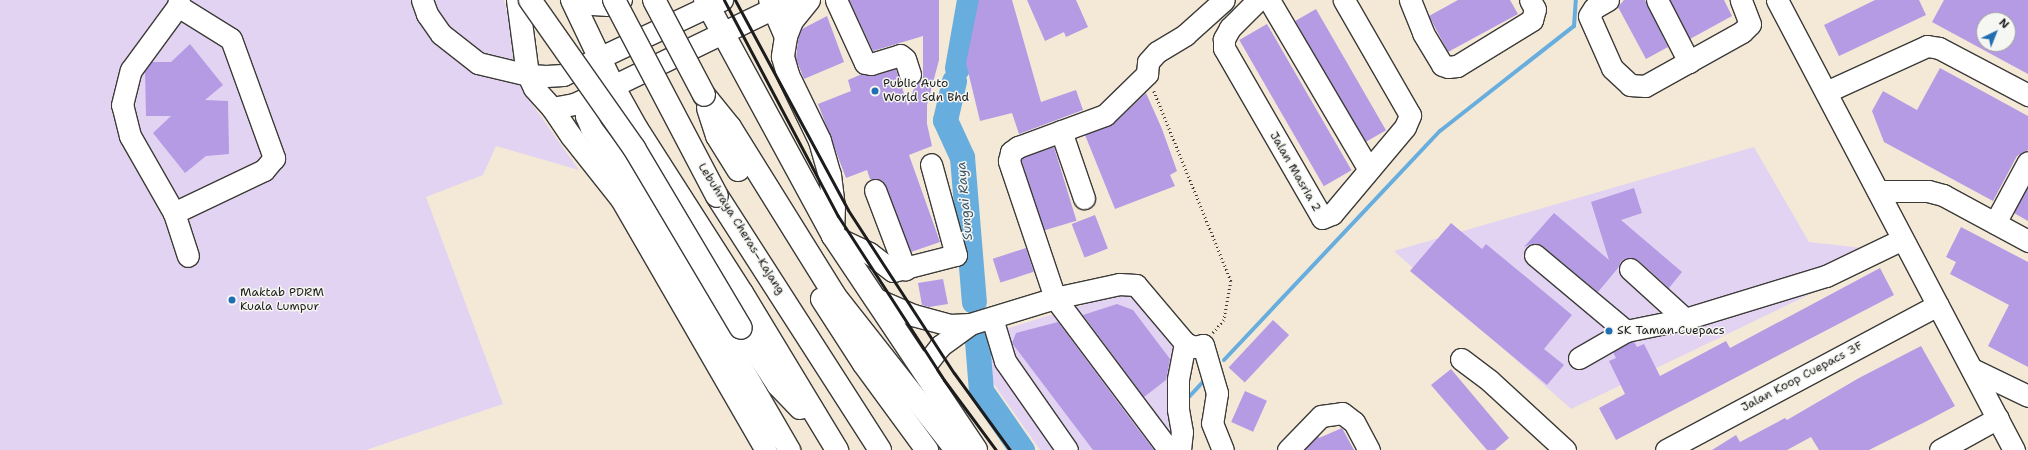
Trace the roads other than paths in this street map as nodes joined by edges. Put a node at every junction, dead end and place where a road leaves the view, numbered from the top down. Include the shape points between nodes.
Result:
1 (422, 0) edge
2 (518, 0) edge
3 (530, 0) edge
4 (572, 0) edge
5 (587, 0) edge
6 (614, 0) edge
7 (621, 0) edge
8 (654, 0) edge
9 (809, 0) edge
10 (836, 0) edge
11 (1224, 0) edge
12 (1258, 0) edge
13 (1269, 0) edge
14 (1344, 0) edge
15 (1410, 0) edge
16 (1530, 0) edge
17 (1608, 0) edge
18 (1657, 0) edge
19 (1741, 0) edge
20 (1777, 0) edge
21 (712, 2) edge
22 (778, 2) edge
23 (178, 3) edge
24 (723, 32) junction
25 (786, 37) junction
26 (600, 58) junction
27 (1689, 62) junction
28 (910, 74) dead end
29 (528, 75) junction
30 (613, 86) junction
31 (1826, 92) junction
32 (704, 95) junction
33 (2028, 95) edge
34 (586, 98) junction
35 (552, 108) junction
36 (1061, 131) junction
37 (2028, 162) edge
38 (931, 164) dead end
39 (1369, 170) junction
40 (875, 190) dead end
41 (1878, 191) junction
42 (1084, 198) dead end
43 (174, 213) junction
44 (1996, 223) junction
45 (833, 236) junction
46 (1904, 239) junction
47 (2028, 241) edge
48 (1534, 255) dead end
49 (188, 256) dead end
50 (905, 269) junction
51 (1630, 269) dead end
52 (874, 298) junction
53 (1055, 298) junction
54 (1938, 305) junction
55 (992, 318) junction
56 (1685, 319) junction
57 (970, 324) junction
58 (1626, 331) junction
59 (1194, 344) junction
60 (1579, 358) dead end
61 (1461, 359) dead end
62 (924, 368) junction
63 (1972, 369) junction
64 (2028, 396) edge
65 (1998, 418) junction
66 (836, 448) edge
67 (766, 450) edge
68 (788, 450) edge
69 (880, 450) edge
70 (927, 450) edge
71 (956, 450) edge
72 (976, 450) edge
73 (1067, 450) edge
74 (1169, 450) edge
75 (1180, 450) edge
76 (1223, 450) edge
77 (1288, 450) edge
78 (1369, 450) edge
79 (1565, 450) edge
80 (1666, 450) edge
81 (1940, 450) edge
82 (2014, 450) edge

1 - 29 street via 427,14 441,34 478,63
2 - 29 highway
3 - 66 highway, bridge via 634,148 741,328 778,385
4 - 26 highway
5 - 7 highway via 593,4 609,5
6 - 69 highway, Lebuhraya Cheras–Kajang, bridge via 717,196
8 - 32 highway, bridge
9 - 25 highway via 792,21
10 - 28 street via 865,63 871,64 900,55 905,59
11 - 36 street via 1185,35 1157,52 1148,62 1147,74 1105,115
12 - 39 street, Jalan Masria 2 via 1230,28 1224,39 1224,48 1322,218 1332,214
13 - 39 street
14 - 39 street, Jalan Masria 2 via 1410,115 1405,127
15 - 16 street via 1423,33 1442,65 1448,67 1457,66 1532,20 1535,9
17 - 27 street via 1594,8 1589,16 1612,68 1630,85 1645,86
18 - 27 street
19 - 27 street via 1750,24 1742,32
20 - 31 street
21 - 24 highway
21 - 26 street
22 - 24 street
22 - 25 highway
23 - 43 street via 131,70 122,105 130,136
23 - 43 street via 231,40 274,158 264,170
24 - 30 street
24 - 45 highway
25 - 45 highway via 783,56 788,75 820,141 830,175 834,206
26 - 29 street via 563,75
26 - 30 highway
29 - 35 street via 534,88
30 - 34 street
30 - 66 highway
31 - 33 street via 1928,46 1940,48
31 - 41 street
32 - 70 highway via 717,136 864,364
32 - 71 highway via 730,127 835,296
34 - 35 street
34 - 68 street via 586,116 591,128 638,189
35 - 67 street via 621,199
36 - 42 street
36 - 53 street via 1018,147 1010,152 1009,162
37 - 44 street
38 - 50 street via 956,255
40 - 50 street
41 - 44 street via 1928,191 1943,195
41 - 46 street
43 - 49 street
44 - 47 street
45 - 50 street via 869,253 893,271
45 - 52 highway
46 - 54 street
46 - 56 street via 1826,276
48 - 58 street
51 - 56 street
52 - 57 street via 933,322 950,325
52 - 62 highway
53 - 55 street
53 - 59 street via 1119,284 1136,285
53 - 74 street
54 - 63 street
54 - 80 street, Jalan Koop Cuepacs 3F
55 - 57 street
55 - 73 street via 1005,361
56 - 58 street
57 - 62 street via 940,346
58 - 60 street
59 - 75 street via 1178,379 1178,409 1182,432
59 - 76 street via 1217,393 1212,423
61 - 79 street via 1490,381
62 - 72 highway
63 - 64 street
63 - 65 street
65 - 81 street
65 - 82 street
77 - 78 street via 1321,416 1342,413 1354,422

